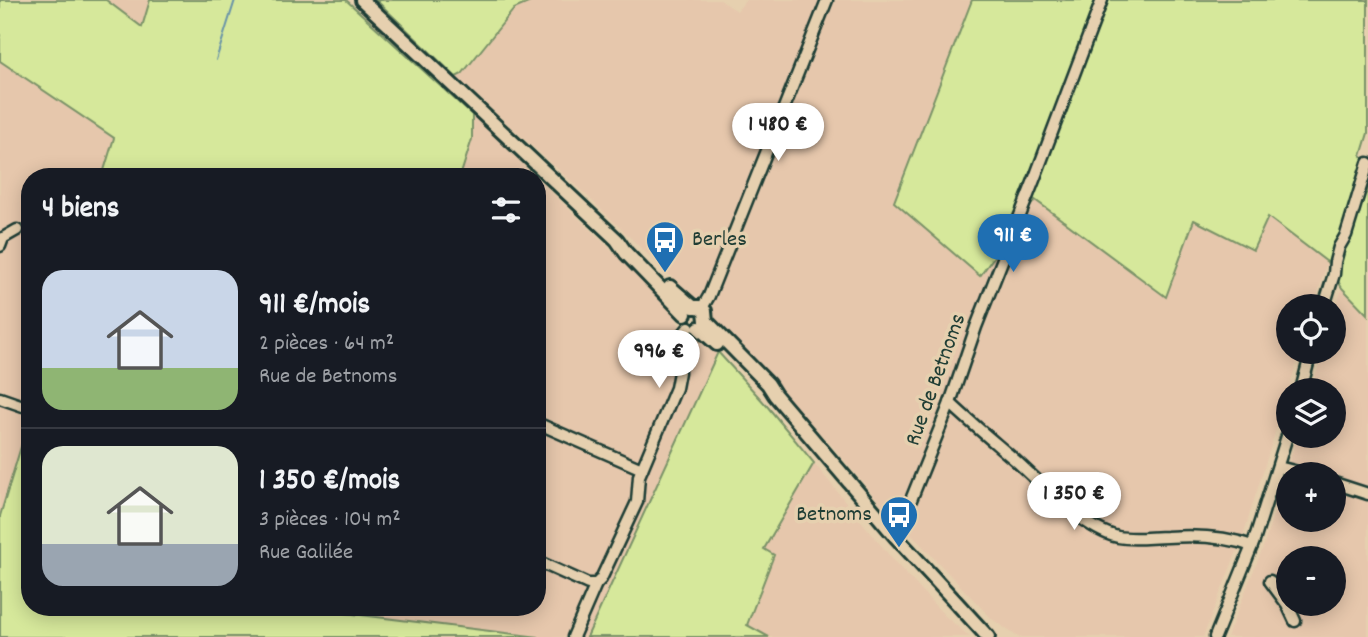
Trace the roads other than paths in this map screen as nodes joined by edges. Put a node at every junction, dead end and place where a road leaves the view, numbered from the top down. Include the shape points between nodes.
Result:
1 (362, 0) edge
2 (827, 0) edge
3 (1102, 0) edge
4 (1368, 163) edge
5 (540, 168) edge
6 (546, 173) edge
7 (17, 230) dead end
8 (0, 246) edge
9 (1328, 294) edge
10 (696, 318) junction
11 (0, 398) edge
12 (950, 403) junction
13 (21, 404) edge
14 (546, 427) edge
15 (642, 469) junction
16 (1276, 473) edge
17 (1346, 487) edge
18 (1368, 494) edge
19 (896, 537) junction
20 (1252, 546) junction
21 (546, 565) edge
22 (1270, 581) dead end
23 (596, 584) junction
24 (1295, 621) dead end
25 (975, 622) junction
26 (573, 637) edge
27 (988, 637) edge
28 (1000, 637) edge
29 (1215, 637) edge

1 - 5 main road
2 - 10 street via 709,296
3 - 12 street, Rue de Betnoms
4 - 9 street
6 - 10 main road via 629,248
7 - 8 street via 3,238
10 - 15 street via 677,344 676,388
10 - 19 main road via 768,384
11 - 13 street
12 - 19 street, Rue de Betnoms
12 - 20 street via 1104,533 1133,539 1210,536
14 - 15 street
15 - 23 street via 638,502
16 - 20 street
17 - 18 street
19 - 25 main road
20 - 29 street
21 - 23 street
22 - 24 street
23 - 26 street
25 - 27 main road
25 - 28 main road

